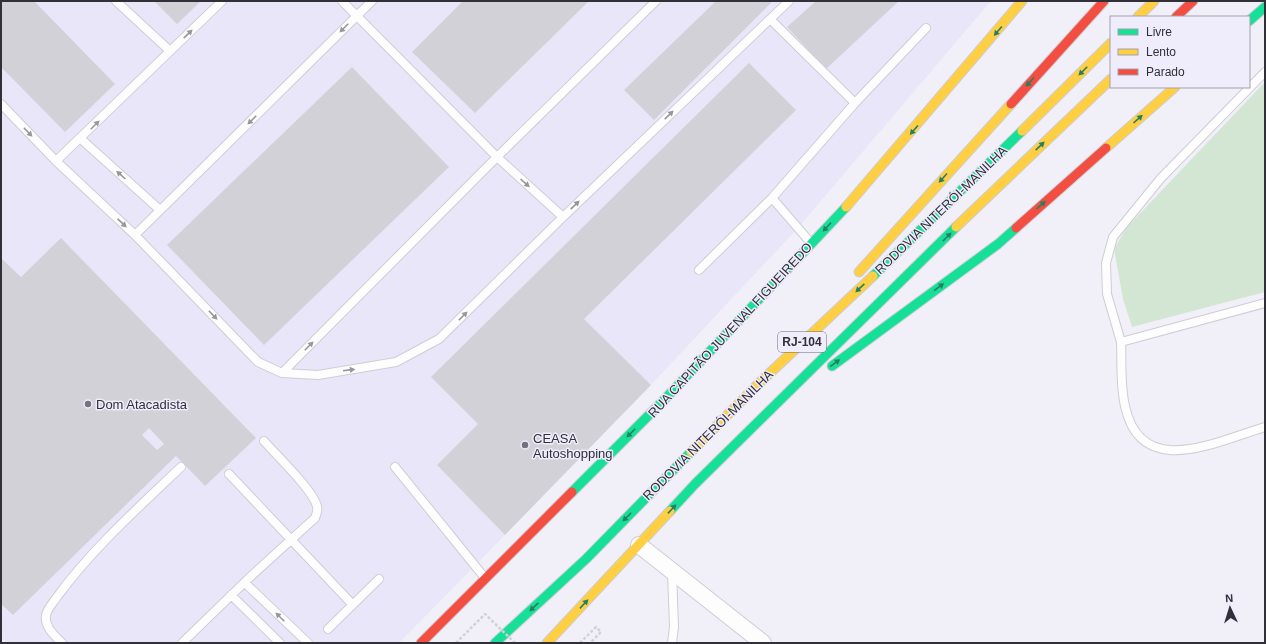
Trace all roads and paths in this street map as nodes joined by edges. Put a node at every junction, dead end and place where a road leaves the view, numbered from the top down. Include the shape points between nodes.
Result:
1 (116, 1) edge
2 (222, 1) edge
3 (342, 1) edge
4 (372, 1) edge
5 (656, 1) edge
6 (789, 1) edge
7 (1022, 1) edge
8 (1104, 1) edge
9 (1154, 1) edge
10 (1193, 1) edge
11 (1265, 7) edge
12 (357, 16) junction
13 (1139, 16) edge
14 (1177, 16) edge
15 (770, 19) junction
16 (1250, 20) edge
17 (926, 28) dead end
18 (1110, 44) edge
19 (170, 51) junction
20 (1265, 72) edge
21 (1110, 79) edge
22 (1250, 87) edge
23 (1174, 88) edge
24 (1249, 88) edge
25 (855, 103) junction
26 (1, 104) edge
27 (81, 139) junction
28 (497, 157) junction
29 (56, 161) junction
30 (772, 198) junction
31 (160, 210) junction
32 (563, 217) junction
33 (135, 235) junction
34 (812, 244) junction
35 (699, 270) dead end
36 (852, 279) dead end
37 (831, 303) dead end
38 (1265, 303) edge
39 (1121, 342) junction
40 (282, 373) junction
41 (756, 386) junction
42 (769, 412) junction
43 (1265, 427) edge
44 (264, 440) dead end
45 (181, 467) dead end
46 (395, 467) dead end
47 (229, 474) dead end
48 (291, 541) junction
49 (639, 545) junction
50 (672, 571) junction
51 (485, 578) junction
52 (379, 579) dead end
53 (244, 583) junction
54 (231, 595) junction
55 (352, 604) junction
56 (328, 628) dead end
57 (184, 642) edge
58 (62, 643) edge
59 (280, 643) edge
60 (308, 643) edge
61 (421, 643) edge
62 (456, 643) edge
63 (495, 643) edge
64 (515, 643) edge
65 (548, 643) edge
66 (580, 643) edge
67 (590, 643) edge
68 (672, 643) edge
69 (763, 643) edge

1 - 19 lane
19 -> 2 lane
3 - 12 lane
4 - 12 lane
5 - 28 lane
6 - 15 lane
7 -> 34 main road, RUA CAPITÃO JUVENAL FIGUEIREDO via 863,189
8 -> 36 main road
9 - 13 main road
10 - 14 main road
11 - 16 main road
12 - 28 lane
12 -> 31 lane
15 - 25 lane
32 -> 15 lane
17 - 25 lane
18 -> 41 main road, RODOVIA NITERÓI-MANILHA / RJ-104 via 912,239
27 -> 19 lane
20 - 22 lane
42 -> 21 main road, RODOVIA NITERÓI-MANILHA / RJ-104 via 1020,164
42 -> 23 main road via 998,244
24 - 39 lane via 1161,178 1113,237 1106,263 1107,294
25 - 30 lane
26 -> 29 lane
27 - 29 lane
31 -> 27 lane
28 -> 32 lane
40 -> 28 lane
29 -> 33 lane
30 - 34 lane
30 - 35 lane
31 - 33 lane
40 -> 32 lane via 318,374 396,362 439,340
33 -> 40 lane via 258,362
34 -> 51 main road, RUA CAPITÃO JUVENAL FIGUEIREDO via 664,400
37 - 41 main road
38 - 39 lane
39 - 43 lane via 1125,406 1133,428 1146,444 1171,451 1197,448
41 -> 63 main road, RODOVIA NITERÓI-MANILHA / RJ-104 via 586,559
49 -> 42 main road, RODOVIA NITERÓI-MANILHA / RJ-104
44 - 48 lane via 312,495 318,508 315,518
45 - 58 lane via 73,576 48,610 46,616 49,630
46 - 51 lane
47 - 48 lane
48 - 53 lane
48 - 55 lane
49 - 50 street
65 -> 49 main road, RODOVIA NITERÓI-MANILHA / RJ-104
50 - 68 lane
50 - 69 street
51 - 61 main road, RUA CAPITÃO JUVENAL FIGUEIREDO
52 - 55 lane
53 - 54 lane
60 -> 53 lane
54 - 57 lane
54 - 59 lane
55 - 56 lane
62 - 64 path, bridge via 485,614
66 - 67 path via 596,628 601,632

